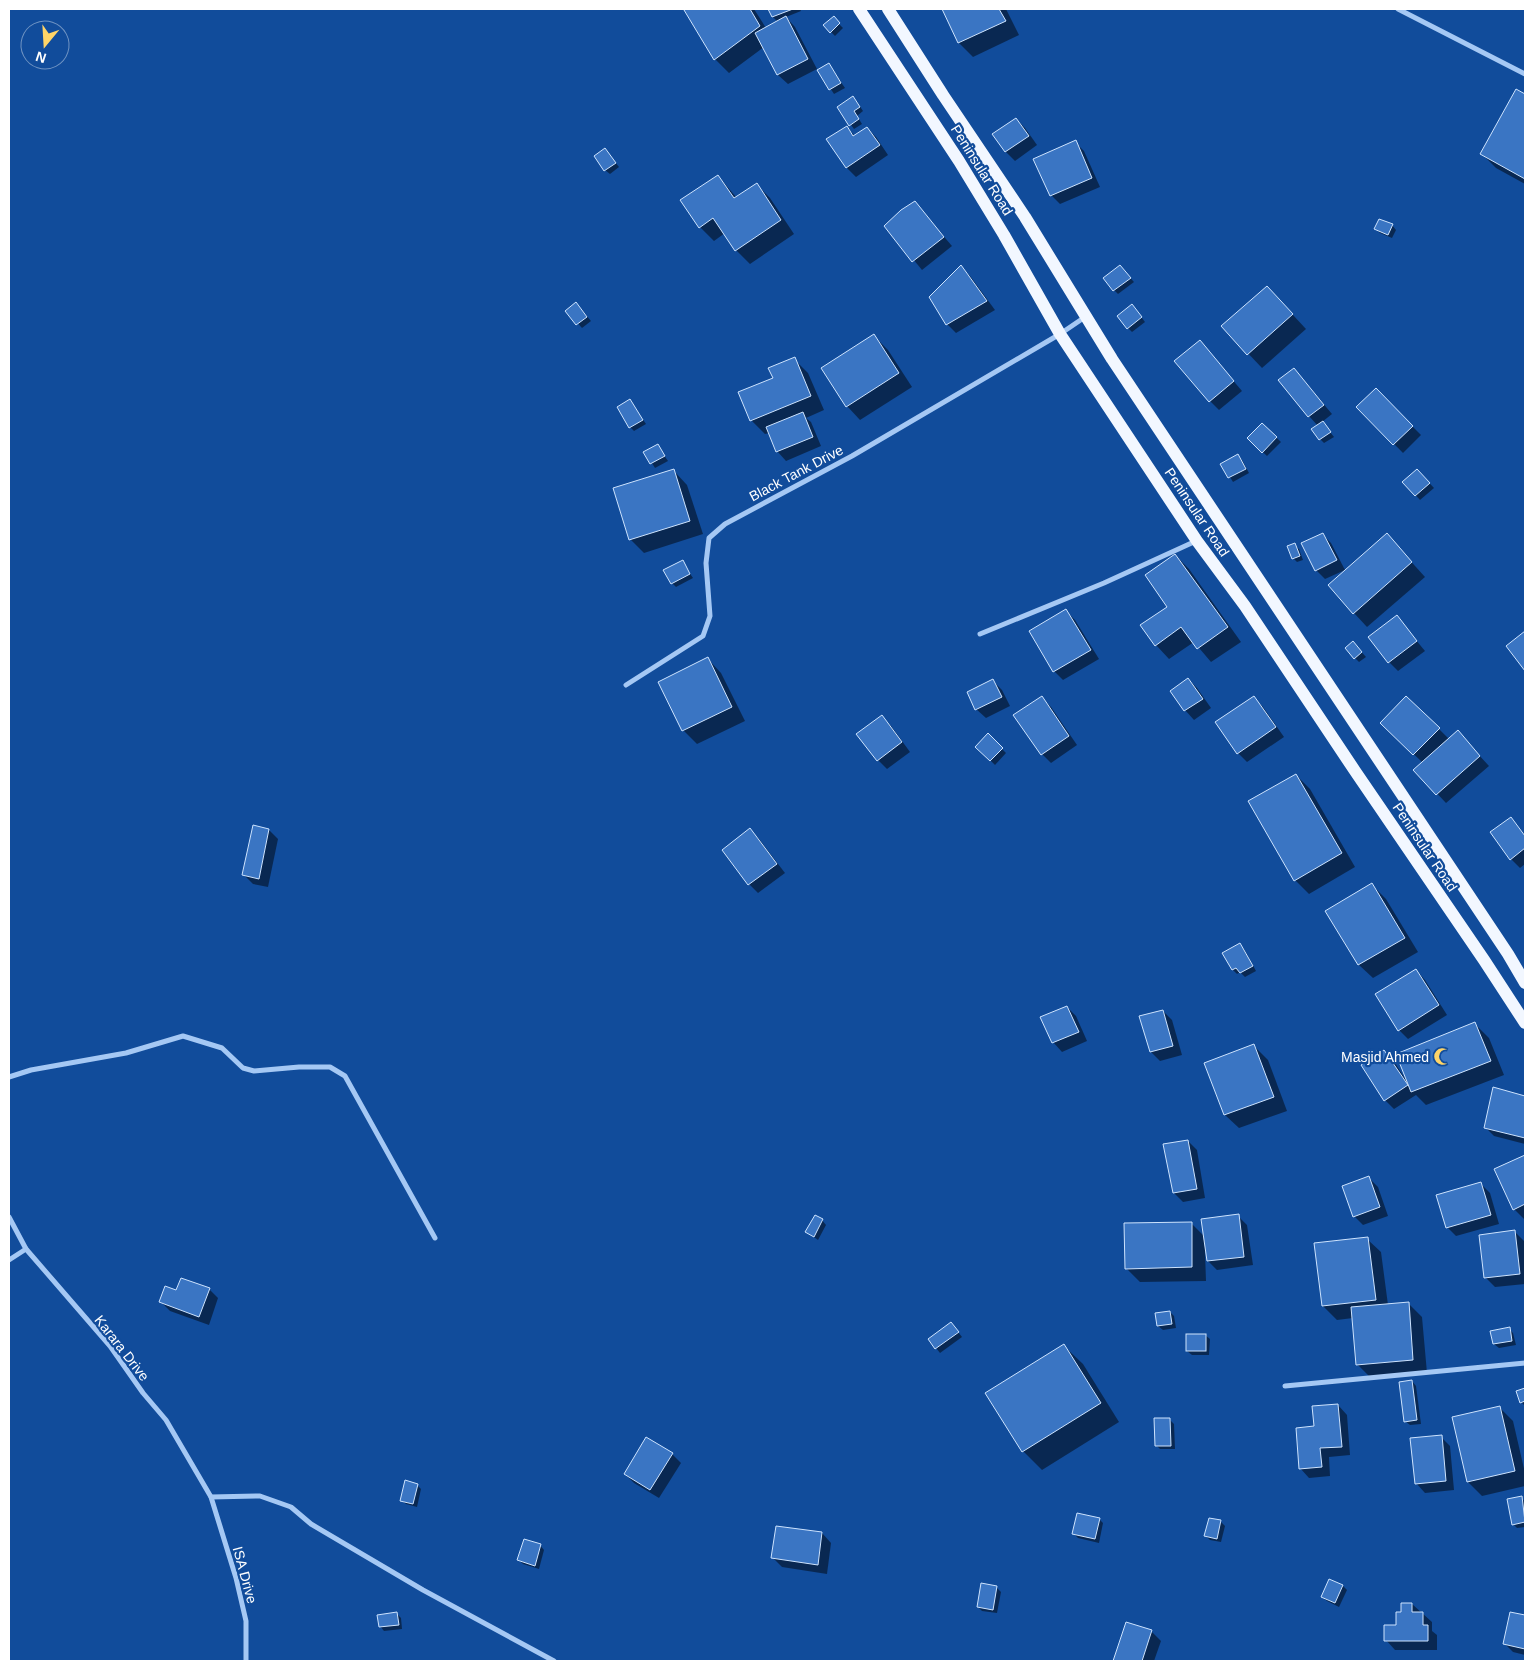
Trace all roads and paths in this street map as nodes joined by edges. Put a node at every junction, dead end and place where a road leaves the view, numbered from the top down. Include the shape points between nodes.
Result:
1 (859, 9) edge
2 (888, 9) edge
3 (1398, 9) edge
4 (1525, 74) edge
5 (1085, 316) junction
6 (1060, 334) junction
7 (1197, 541) junction
8 (980, 634) dead end
9 (626, 685) dead end
10 (1525, 983) edge
11 (1525, 1023) edge
12 (9, 1077) edge
13 (9, 1217) edge
14 (435, 1238) dead end
15 (26, 1249) junction
16 (9, 1260) edge
17 (1525, 1364) edge
18 (1285, 1386) dead end
19 (211, 1497) junction
20 (246, 1661) edge
21 (554, 1661) edge

1 - 6 main road, Peninsular Road via 959,161
2 - 5 main road, Peninsular Road via 1025,217
3 - 4 street
5 - 6 street, Black Tank Drive
5 - 10 main road, Peninsular Road
6 - 7 main road, Peninsular Road
6 - 9 street, Black Tank Drive via 852,456 725,524 709,538 706,563 710,616 704,636
7 - 8 street via 1104,584
7 - 11 main road, Peninsular Road via 1245,606
12 - 14 street via 126,1053 183,1036 222,1048 243,1068 254,1071 330,1067 345,1076
13 - 15 street, Karara Drive
15 - 16 street
15 - 19 street, Karara Drive via 110,1346 166,1420
17 - 18 street
19 - 20 street, ISA Drive via 246,1621
19 - 21 street via 260,1496 291,1507 311,1524 415,1586

